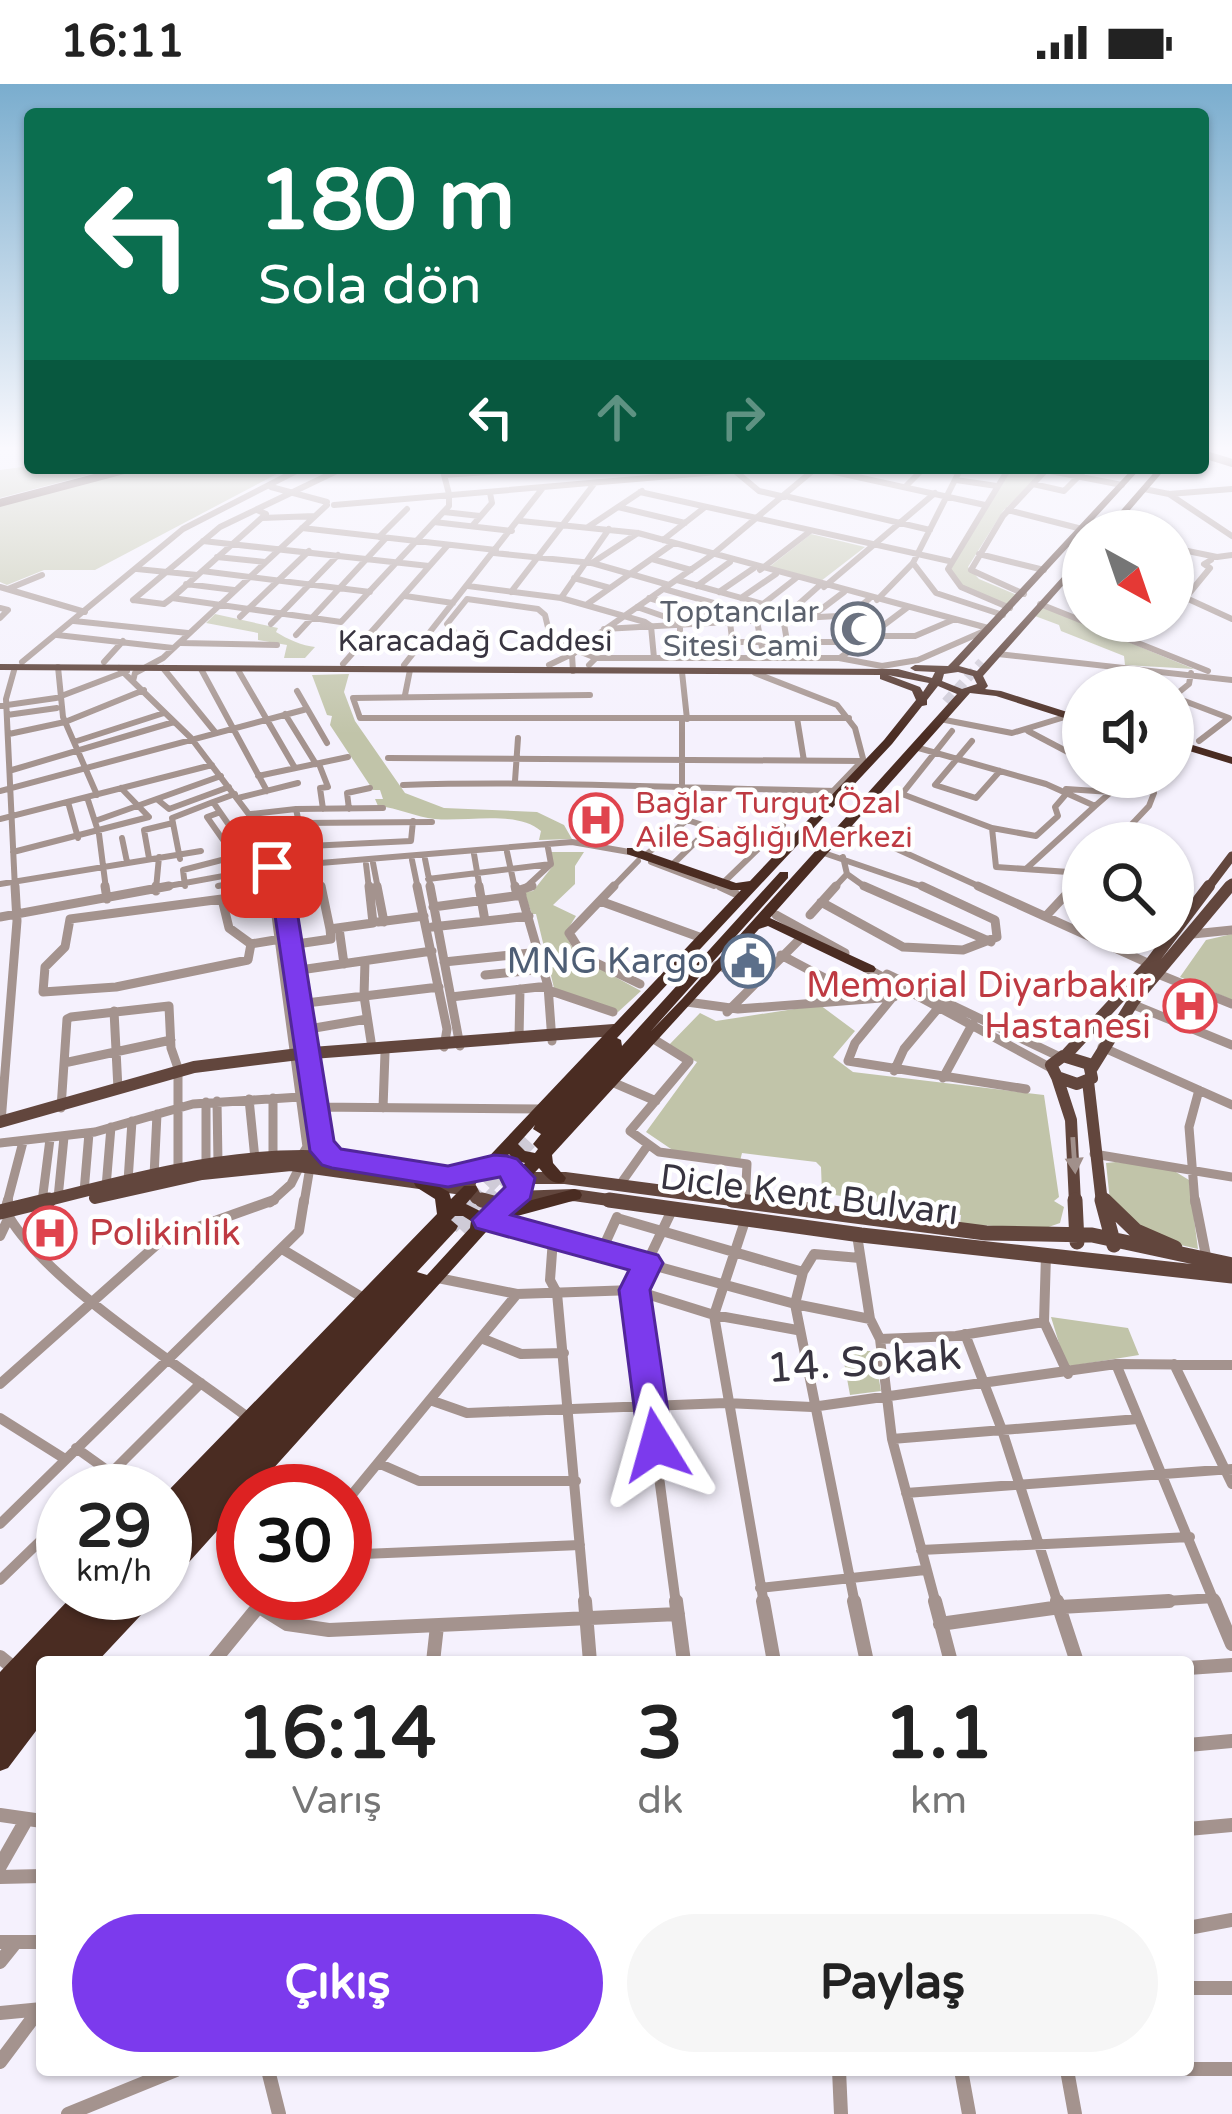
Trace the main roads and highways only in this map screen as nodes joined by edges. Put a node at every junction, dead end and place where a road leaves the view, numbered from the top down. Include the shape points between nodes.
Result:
1 (1062, 556) edge
2 (1062, 556) edge
3 (1062, 575) edge
4 (1062, 577) edge
5 (1040, 578) junction
6 (1057, 580) junction
7 (163, 658) junction
8 (581, 662) junction
9 (0, 664) edge
10 (18, 664) junction
11 (407, 667) junction
12 (900, 668) junction
13 (950, 669) junction
14 (870, 671) junction
15 (961, 682) junction
16 (1023, 698) junction
17 (1062, 710) edge
18 (1062, 714) edge
19 (1194, 753) edge
20 (1232, 765) edge
21 (870, 783) junction
22 (840, 791) junction
23 (839, 830) junction
24 (1232, 856) edge
25 (1232, 883) edge
26 (754, 884) junction
27 (725, 915) junction
28 (768, 916) junction
29 (687, 954) junction
30 (716, 967) junction
31 (1154, 969) junction
32 (640, 1019) junction
33 (614, 1030) junction
34 (552, 1038) junction
35 (634, 1040) junction
36 (602, 1043) junction
37 (453, 1045) junction
38 (1058, 1065) junction
39 (178, 1073) junction
40 (1090, 1075) junction
41 (0, 1123) edge
42 (509, 1143) junction
43 (539, 1146) junction
44 (304, 1163) junction
45 (483, 1168) junction
46 (520, 1178) junction
47 (558, 1178) junction
48 (422, 1183) junction
49 (470, 1190) junction
50 (621, 1194) junction
51 (1100, 1194) junction
52 (574, 1195) junction
53 (745, 1211) junction
54 (3, 1215) edge
55 (478, 1217) junction
56 (1084, 1235) junction
57 (1114, 1240) junction
58 (1078, 1257) junction
59 (1199, 1259) junction
60 (1117, 1260) junction
61 (1232, 1265) edge
62 (1232, 1276) edge
63 (255, 1434) junction
64 (192, 1488) edge
65 (192, 1502) edge
66 (192, 1524) edge
67 (192, 1538) edge
68 (58, 1620) edge
69 (82, 1620) edge
70 (103, 1620) edge
71 (123, 1620) edge
72 (48, 1656) edge
73 (70, 1656) edge
74 (90, 1656) edge
75 (8, 1663) edge
76 (36, 1669) edge
77 (0, 1688) edge
78 (36, 1694) edge
79 (0, 1708) edge
80 (36, 1713) edge
81 (0, 1733) edge
82 (0, 1760) edge

1 - 5 highway
2 - 5 highway
3 - 6 highway
4 - 6 highway
5 - 15 highway
5 - 15 highway via 991,629
6 - 15 highway
6 - 15 highway via 998,654
7 - 10 highway, Karacadağ Caddesi
7 - 10 highway, Karacadağ Caddesi via 127,673
7 - 11 highway, Karacadağ Caddesi
7 - 11 highway, Karacadağ Caddesi via 201,669
8 - 11 highway, Karacadağ Caddesi
8 - 11 highway, Karacadağ Caddesi via 514,670
8 - 14 highway, Karacadağ Caddesi
8 - 14 highway, Karacadağ Caddesi via 682,672
9 - 10 highway, Karacadağ Caddesi
12 - 13 highway, Karacadağ Caddesi
12 - 14 highway, Karacadağ Caddesi
12 - 15 highway via 951,661
13 - 15 highway, Karacadağ Caddesi
13 - 15 highway
13 - 15 highway via 937,675
14 - 15 highway, Karacadağ Caddesi
14 - 15 highway via 923,695
15 - 16 highway
15 - 16 highway via 991,697
15 - 16 highway via 994,680
15 - 21 highway
15 - 22 highway
15 - 22 highway
15 - 23 highway via 940,719
16 - 17 highway
16 - 18 highway
19 - 20 highway
21 - 23 highway
21 - 35 highway
22 - 26 highway
22 - 32 highway
23 - 28 highway
24 - 31 main road
25 - 31 main road
26 - 27 highway
26 - 27 highway via 731,890 636,855 722,894
27 - 29 highway
28 - 28 highway via 871,969 768,922
28 - 30 highway
29 - 32 highway
29 - 33 highway
30 - 35 highway
30 - 43 highway via 612,1082
31 - 38 main road
31 - 40 main road
32 - 43 highway
33 - 34 main road
33 - 36 highway
34 - 36 main road
34 - 37 main road
34 - 37 main road
35 - 43 highway
36 - 42 highway
37 - 39 main road
38 - 40 main road via 1083,1060
38 - 40 main road via 1077,1084
38 -> 56 main road
39 - 41 main road
39 - 41 main road via 49,1117
40 - 51 main road
42 - 43 highway via 536,1160
42 - 45 highway
43 - 46 highway
43 - 47 highway
44 - 45 main road via 332,1158 448,1176
44 - 48 main road
44 - 54 main road via 202,1174
44 - 54 main road via 273,1157 212,1164
45 - 46 main road, Dicle Kent Bulvarı via 507,1167
45 - 49 main road
46 - 47 main road, Dicle Kent Bulvarı
46 - 55 main road
47 - 50 main road, Dicle Kent Bulvarı
48 - 49 main road
48 - 55 highway
49 - 55 highway
49 - 55 main road via 485,1203
50 - 52 main road, Dicle Kent Bulvarı
50 - 53 main road, Dicle Kent Bulvarı
50 - 53 main road, Dicle Kent Bulvarı via 673,1208
51 - 57 main road
51 - 59 main road via 1136,1231
52 - 55 highway
52 - 55 main road, Dicle Kent Bulvarı
53 - 56 main road, Dicle Kent Bulvarı
53 - 58 main road, Dicle Kent Bulvarı via 857,1235
55 - 63 highway
55 - 63 highway via 365,1299
55 - 67 highway via 434,1277
56 - 57 main road, Dicle Kent Bulvarı
56 - 58 main road
57 - 59 main road, Dicle Kent Bulvarı
57 - 60 main road
58 - 60 main road, Dicle Kent Bulvarı
59 - 61 main road
60 - 62 main road, Dicle Kent Bulvarı
63 - 64 highway
63 - 65 highway
63 - 66 highway
68 - 75 highway
69 - 72 highway
70 - 73 highway
71 - 74 highway
75 - 77 highway
76 - 79 highway
78 - 81 highway
80 - 82 highway

